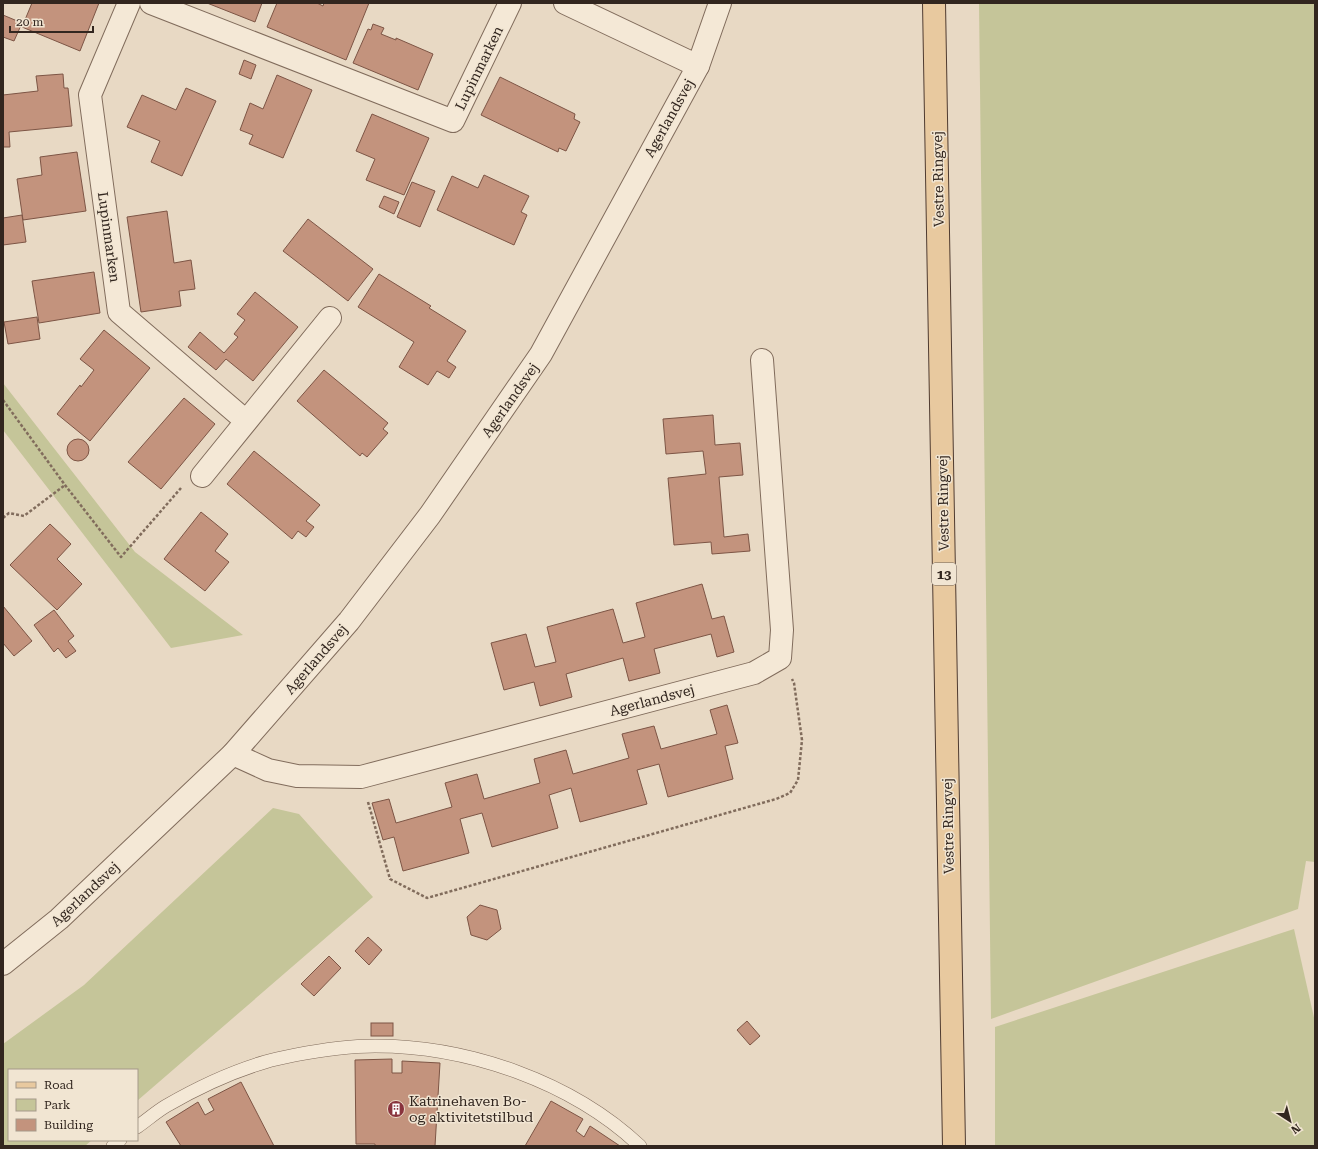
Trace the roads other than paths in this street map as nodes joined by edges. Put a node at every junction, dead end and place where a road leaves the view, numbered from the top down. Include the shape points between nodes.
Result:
1 (129, 3) edge
2 (151, 3) edge
3 (510, 3) edge
4 (565, 3) edge
5 (720, 3) edge
6 (934, 3) edge
7 (698, 66) junction
8 (330, 318) dead end
9 (762, 360) dead end
10 (246, 421) junction
11 (202, 476) road end
12 (233, 754) junction
13 (3, 964) edge
14 (138, 1126) edge
15 (640, 1146) edge
16 (954, 1146) edge

1 - 10 street, Lupinmarken via 90,95 119,312
2 - 3 street, Lupinmarken via 453,121
4 - 7 street
5 - 7 street, Agerlandsvej
6 - 16 main road, Vestre Ringvej / 13
7 - 12 street, Agerlandsvej via 541,354 430,515 349,621
8 - 10 street
9 - 12 street, Agerlandsvej via 782,630 780,658 754,673 360,777 297,776 268,770
10 - 11 street
12 - 13 street, Agerlandsvej via 59,920
14 - 15 lane via 165,1107 214,1080 266,1062 320,1050 375,1046 430,1049 484,1061 537,1079 586,1104

